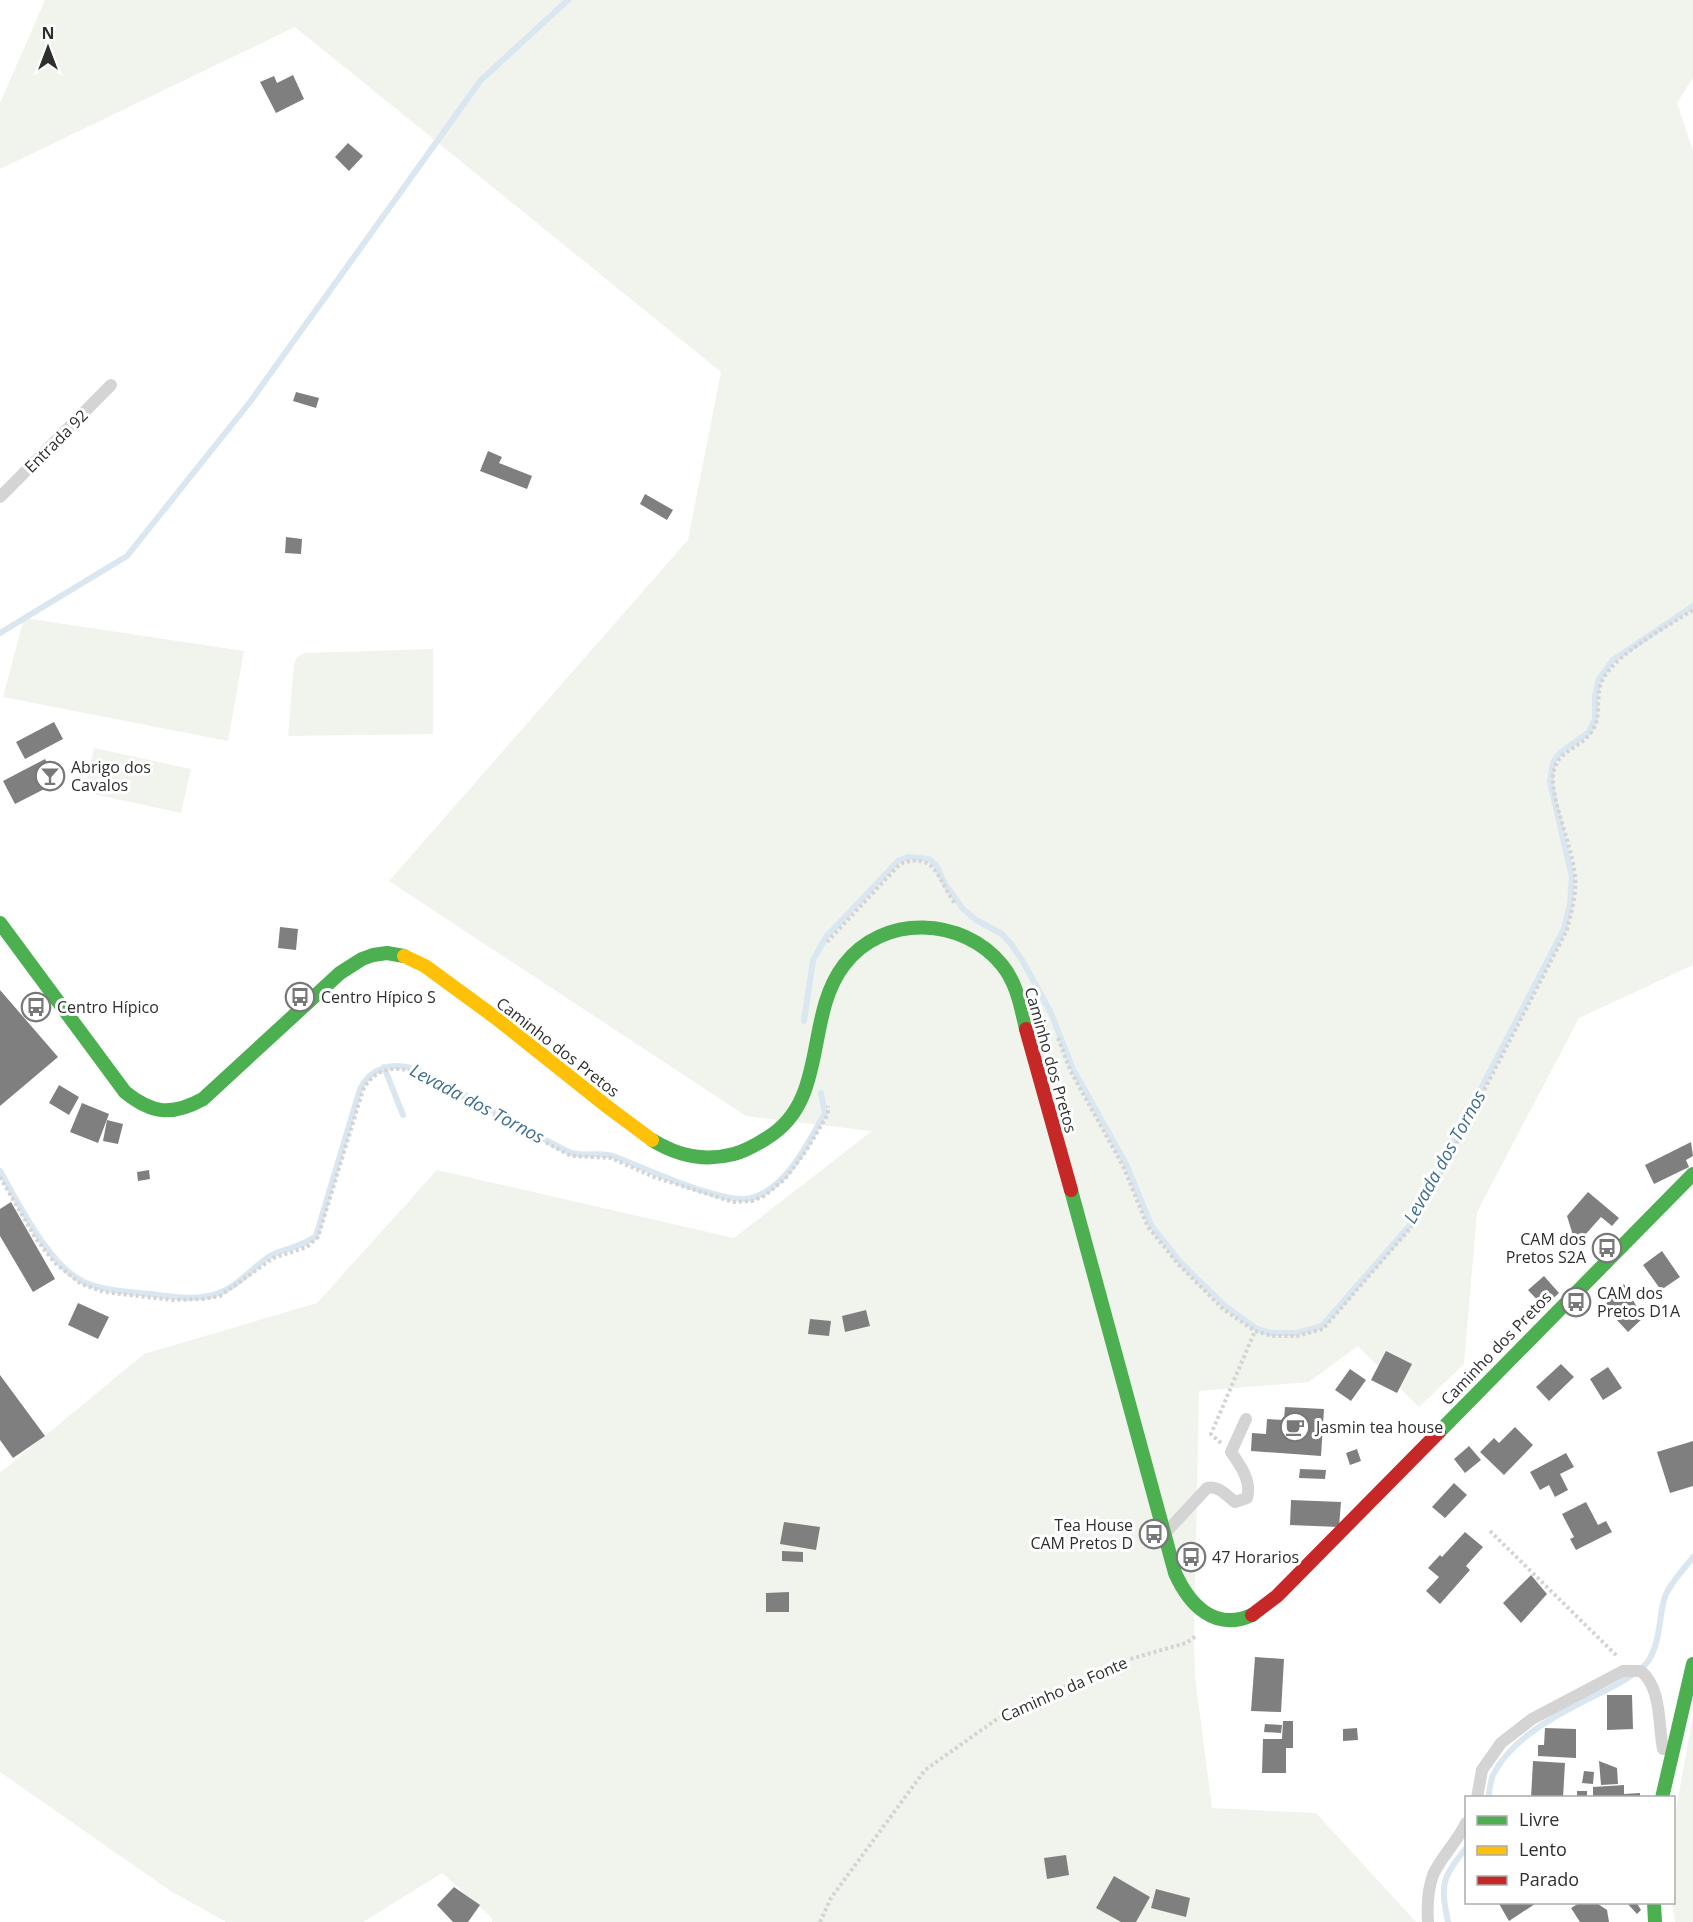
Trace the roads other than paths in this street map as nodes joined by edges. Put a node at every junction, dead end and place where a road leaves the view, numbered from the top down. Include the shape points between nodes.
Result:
1 (111, 385) dead end
2 (0, 497) edge
3 (0, 923) edge
4 (1693, 1174) edge
5 (1246, 1419) dead end
6 (1165, 1534) junction
7 (1693, 1664) edge
8 (1668, 1775) junction
9 (1477, 1796) edge
10 (1662, 1796) edge
11 (1465, 1826) edge
12 (1654, 1904) edge
13 (1428, 1922) edge
14 (1655, 1922) edge

1 - 2 lane, Entrada 92
3 - 6 main road, Caminho dos Pretos via 125,1092 146,1107 180,1110 196,1102 356,962 374,955 395,954 425,966 647,1137 670,1151 695,1158 743,1152 771,1137 789,1121 806,1094 833,982 861,947 888,933 919,926 964,934 1005,968 1017,994
4 - 6 main road, Caminho dos Pretos via 1254,1615 1221,1619 1194,1606 1182,1591
5 - 6 lane via 1231,1452 1247,1479 1247,1498 1235,1502 1218,1488 1207,1488
7 - 8 main road
8 - 9 lane via 1650,1679 1636,1670 1623,1671 1532,1719 1501,1743 1482,1770
8 - 10 main road
11 - 13 lane via 1434,1874
12 - 14 main road

